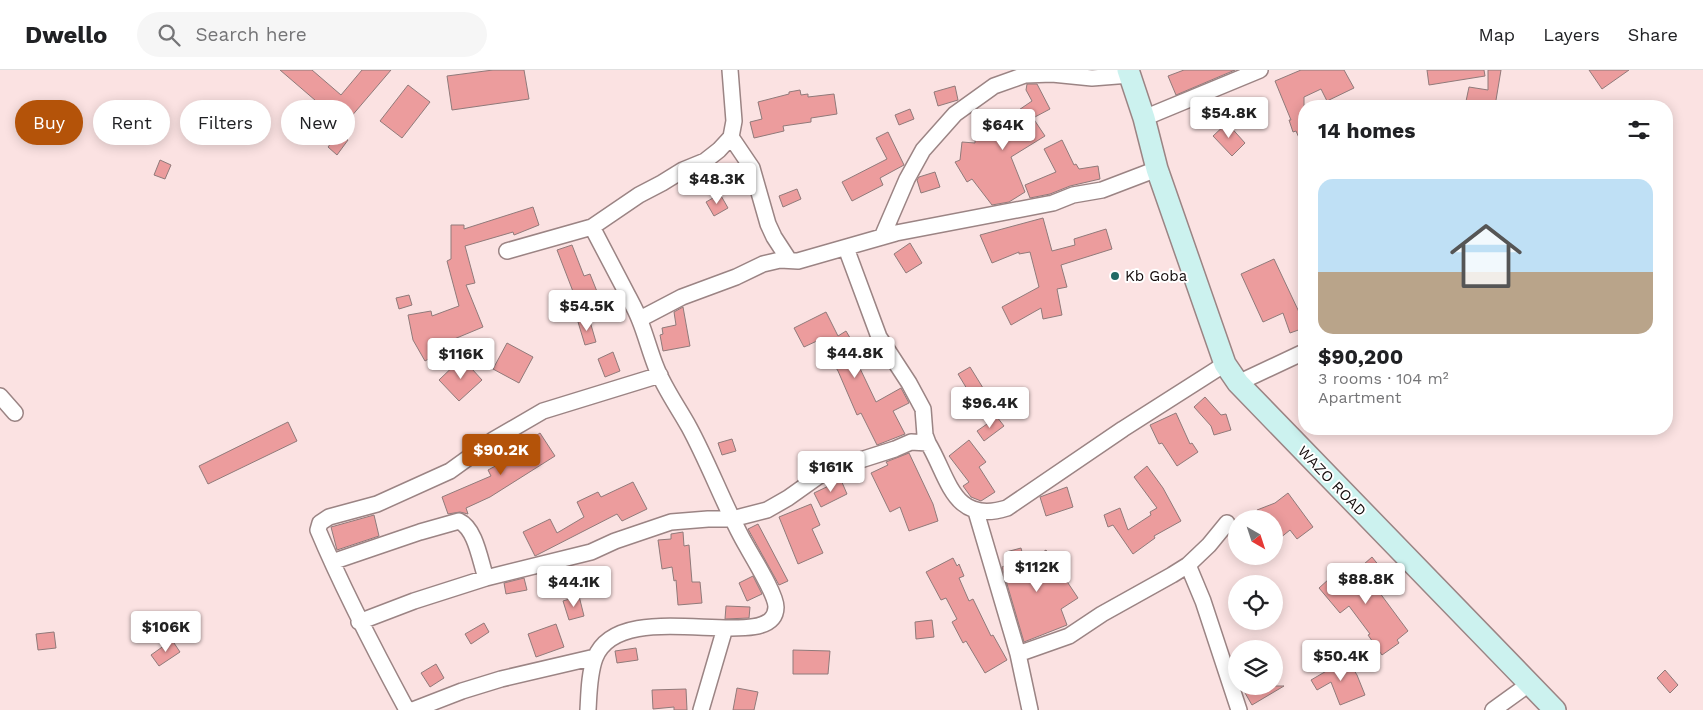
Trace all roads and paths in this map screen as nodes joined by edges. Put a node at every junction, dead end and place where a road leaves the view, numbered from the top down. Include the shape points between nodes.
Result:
1 (730, 70) edge
2 (1260, 70) edge
3 (1129, 73) edge
4 (1144, 118) junction
5 (730, 137) junction
6 (1157, 169) junction
7 (592, 227) junction
8 (882, 237) junction
9 (846, 248) junction
10 (507, 251) dead end
11 (789, 260) junction
12 (640, 320) junction
13 (1298, 355) edge
14 (1226, 364) junction
15 (660, 375) junction
16 (1238, 383) junction
17 (0, 396) edge
18 (15, 413) dead end
19 (928, 443) junction
20 (982, 512) junction
21 (732, 519) junction
22 (1227, 523) dead end
23 (332, 562) junction
24 (1188, 565) junction
25 (486, 578) junction
26 (360, 622) junction
27 (725, 628) junction
28 (1018, 654) junction
29 (595, 657) junction
30 (1529, 684) junction
31 (407, 710) edge
32 (413, 710) edge
33 (588, 710) edge
34 (700, 710) edge
35 (1030, 710) edge
36 (1239, 710) edge
37 (1493, 710) edge
38 (1554, 710) edge

1 - 5 street via 734,121
2 - 4 street
3 - 4 main road, WAZO ROAD
3 - 8 street via 1092,78 1025,75 994,86 955,114 923,150 907,178
4 - 6 main road, WAZO ROAD
5 - 7 street via 705,160 639,194
5 - 11 street via 752,168 768,224
6 - 8 street via 1102,190 1073,195 1053,203
6 - 14 main road, WAZO ROAD
7 - 10 street
7 - 12 street
8 - 9 street
9 - 11 street via 798,261
9 - 19 street via 879,337 923,409
11 - 12 street via 763,264 682,297
12 - 15 street
13 - 16 street
14 - 16 main road, WAZO ROAD
14 - 20 street via 1007,508
15 - 21 street
15 - 23 street via 543,411 493,440 450,471 378,504 329,517 320,523 318,530
16 - 30 main road, WAZO ROAD
17 - 18 street
19 - 20 street via 951,491 959,501
19 - 21 street via 911,442 826,471 767,510
20 - 28 street via 977,515
21 - 25 street via 671,522 591,552
21 - 27 street via 776,606 771,620 762,626
22 - 24 street
23 - 25 street via 459,521 466,524 472,534
23 - 26 street
24 - 28 street via 1069,636
24 - 36 street via 1204,601
25 - 26 street
26 - 31 street
27 - 29 street via 645,626 616,635
27 - 34 street
28 - 35 street
29 - 32 street via 501,679
29 - 33 street
30 - 37 street
30 - 38 main road, WAZO ROAD

